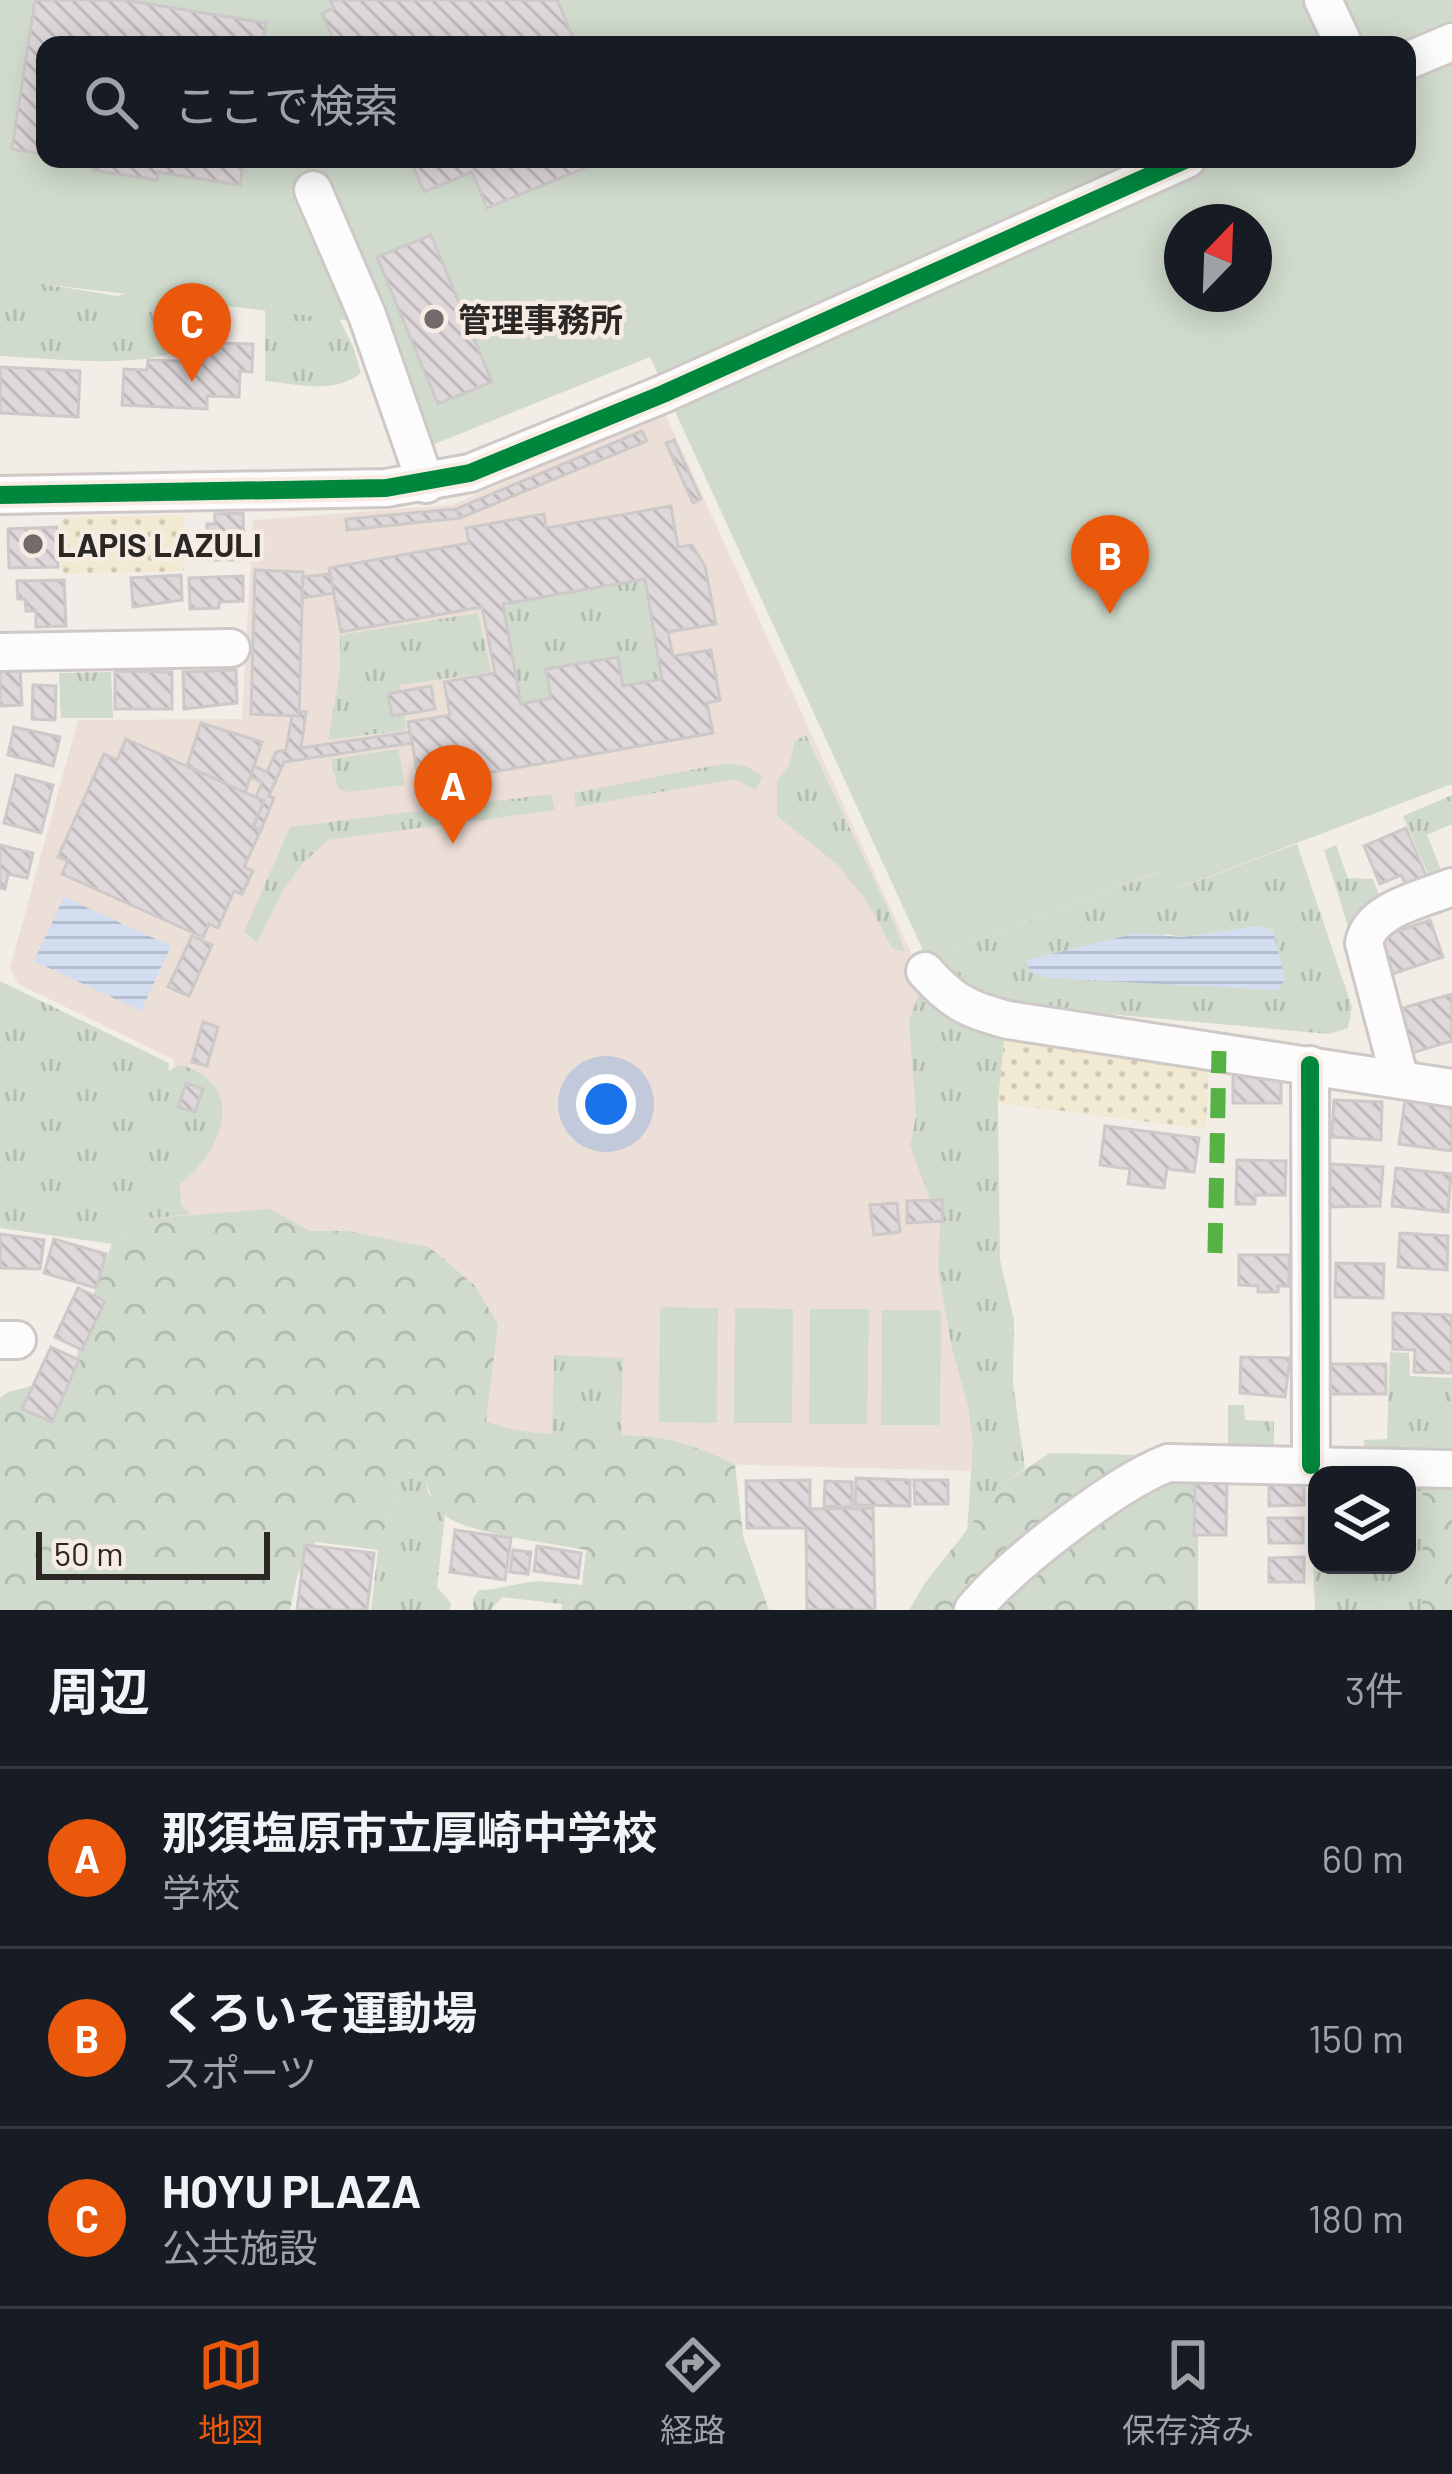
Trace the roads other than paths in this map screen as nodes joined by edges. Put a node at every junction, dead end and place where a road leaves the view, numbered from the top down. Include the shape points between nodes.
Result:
1 (1323, 0) edge
2 (1340, 36) edge
3 (1452, 42) edge
4 (1416, 57) edge
5 (1167, 168) edge
6 (313, 190) dead end
7 (426, 484) junction
8 (0, 495) edge
9 (231, 648) dead end
10 (0, 652) edge
11 (1452, 887) edge
12 (925, 971) dead end
13 (1310, 1065) junction
14 (1400, 1080) junction
15 (1452, 1088) edge
16 (1311, 1465) junction
17 (1452, 1468) edge
18 (973, 1610) edge

1 - 2 street
3 - 4 street
5 - 7 street via 664,394
6 - 7 street
7 - 8 street
9 - 10 street
11 - 14 street via 1366,930
12 - 13 street via 946,996 991,1016
13 - 14 street
13 - 16 street
14 - 15 street
16 - 17 street
16 - 18 street via 1168,1463 1141,1474

